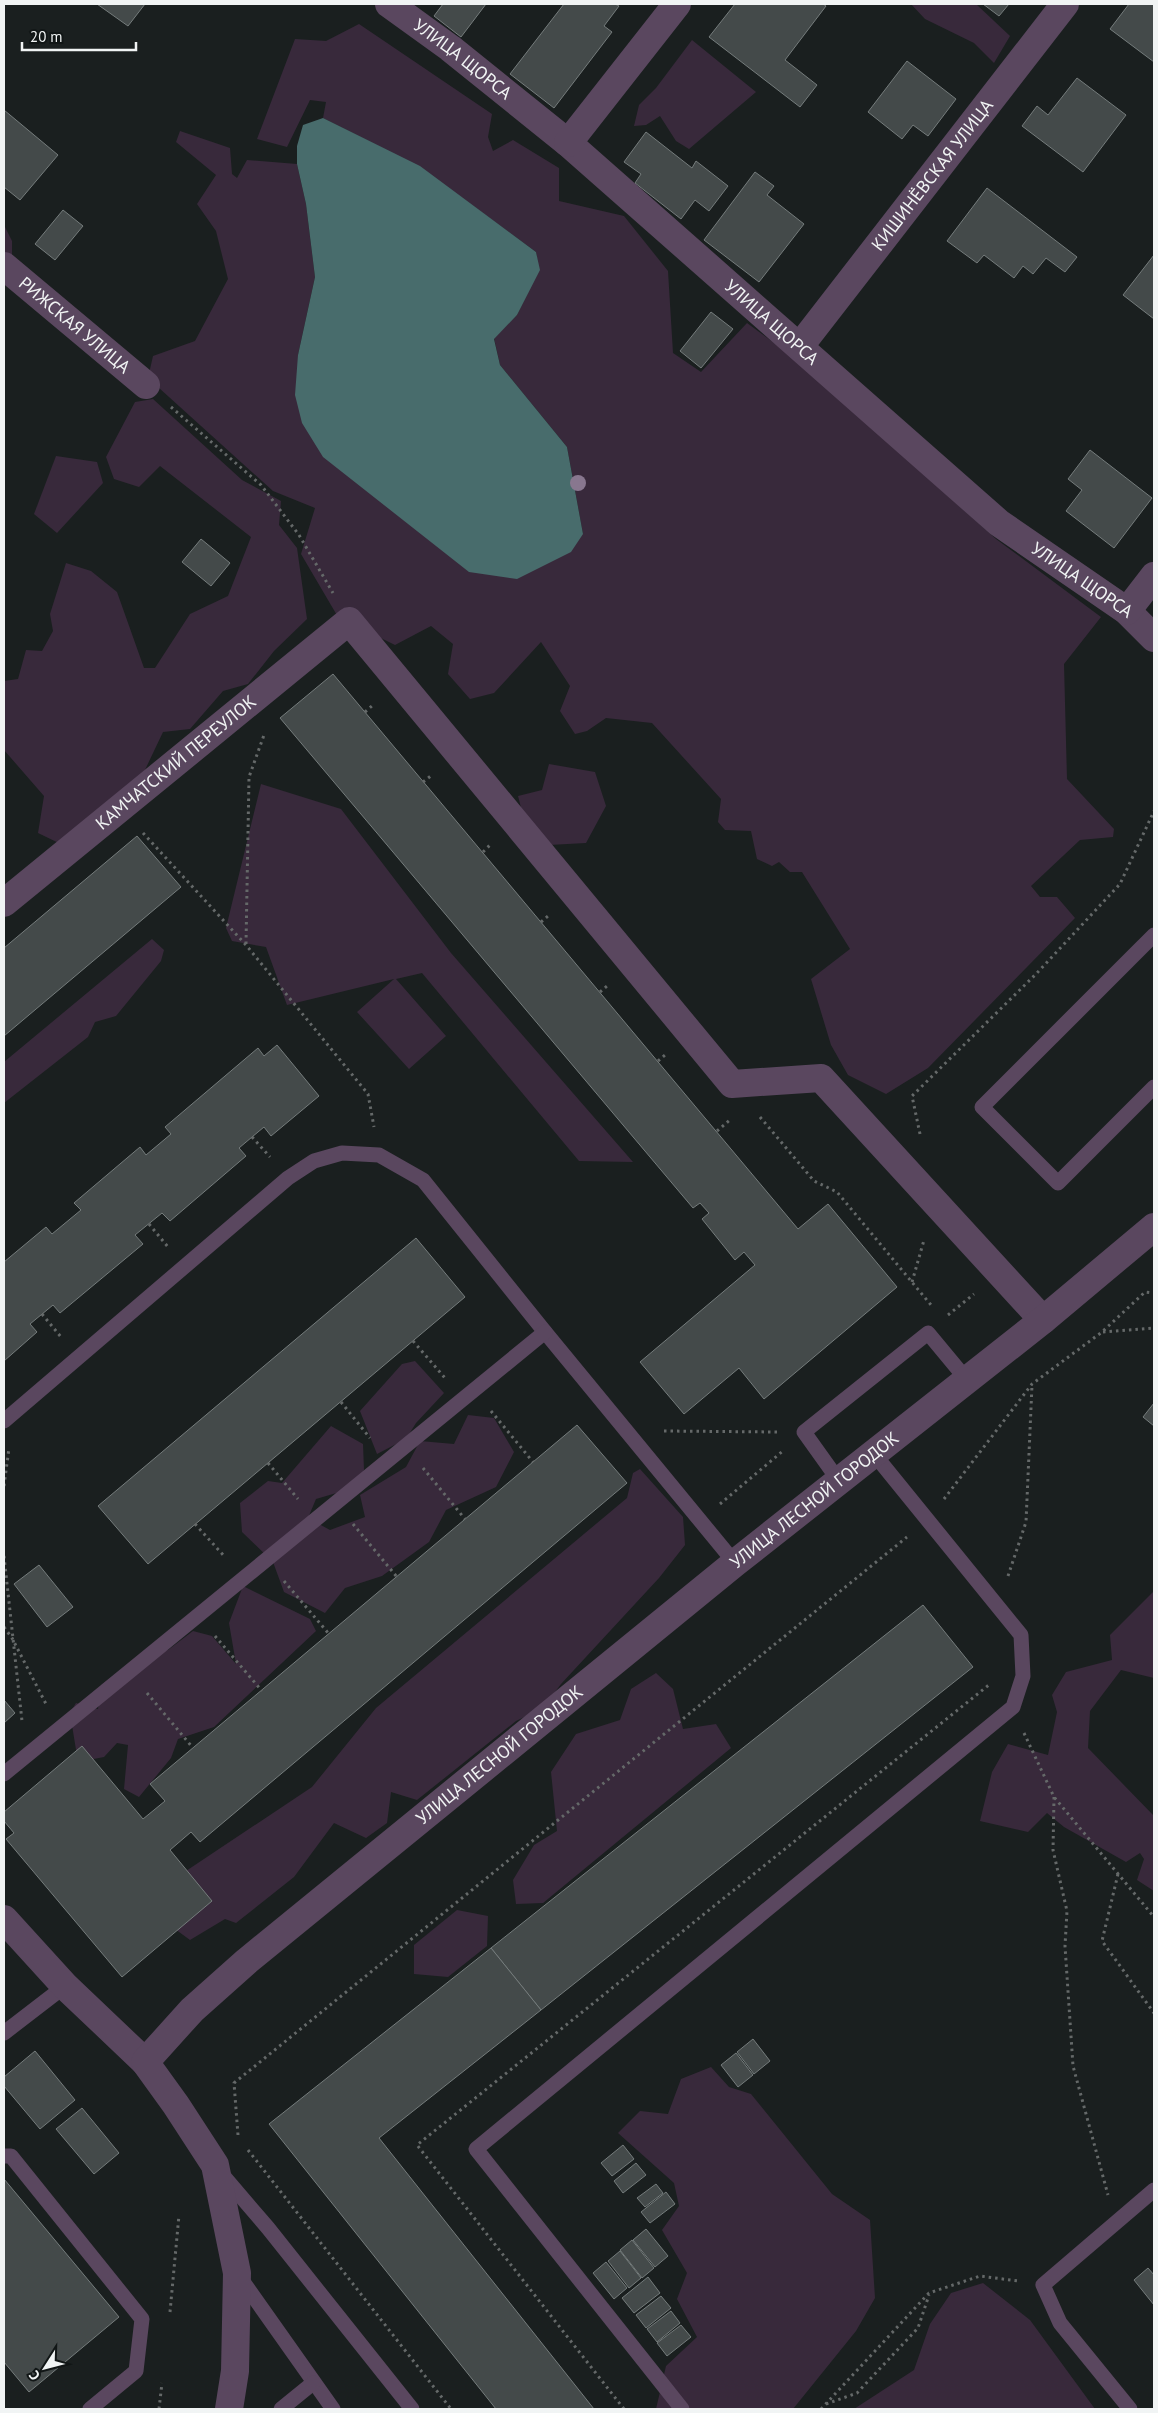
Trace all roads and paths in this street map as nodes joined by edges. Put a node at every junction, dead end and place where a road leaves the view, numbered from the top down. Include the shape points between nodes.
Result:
1 (389, 4) edge
2 (677, 4) edge
3 (1065, 4) edge
4 (568, 143) junction
5 (4, 266) edge
6 (800, 346) junction
7 (146, 385) joint
8 (1154, 576) edge
9 (1127, 611) junction
10 (349, 621) junction
11 (1154, 638) edge
12 (244, 708) junction
13 (120, 808) junction
14 (1154, 810) edge
15 (4, 903) edge
16 (1154, 935) edge
17 (246, 945) junction
18 (732, 1084) junction
19 (1154, 1087) edge
20 (920, 1134) dead end
21 (379, 1154) junction
22 (935, 1202) junction
23 (1154, 1227) edge
24 (1000, 1273) junction
25 (912, 1282) junction
26 (1154, 1294) edge
27 (943, 1320) junction
28 (1043, 1320) junction
29 (1154, 1328) edge
30 (545, 1332) junction
31 (928, 1332) junction
32 (1102, 1332) junction
33 (413, 1341) dead end
34 (967, 1380) junction
35 (1032, 1384) junction
36 (469, 1395) junction
37 (341, 1402) dead end
38 (4, 1421) edge
39 (626, 1431) junction
40 (804, 1432) junction
41 (405, 1446) junction
42 (874, 1454) junction
43 (388, 1460) junction
44 (533, 1462) dead end
45 (268, 1463) dead end
46 (839, 1481) junction
47 (336, 1503) junction
48 (316, 1519) junction
49 (466, 1519) dead end
50 (928, 1520) junction
51 (700, 1521) junction
52 (196, 1524) dead end
53 (4, 1556) edge
54 (266, 1560) junction
55 (735, 1563) junction
56 (397, 1577) dead end
57 (243, 1579) junction
58 (998, 1607) junction
59 (198, 1616) junction
60 (4, 1627) edge
61 (329, 1634) dead end
62 (12, 1638) junction
63 (129, 1672) junction
64 (262, 1691) dead end
65 (1013, 1707) junction
66 (22, 1721) dead end
67 (59, 1729) junction
68 (193, 1748) dead end
69 (4, 1774) edge
70 (1054, 1797) junction
71 (1118, 1874) junction
72 (1154, 1917) edge
73 (4, 1919) edge
74 (65, 1986) junction
75 (1154, 2013) edge
76 (4, 2033) edge
77 (145, 2062) junction
78 (238, 2138) dead end
79 (244, 2145) dead end
80 (4, 2156) edge
81 (215, 2165) junction
82 (1154, 2190) edge
83 (1115, 2224) junction
84 (237, 2273) junction
85 (1043, 2284) junction
86 (929, 2293) junction
87 (313, 2384) junction
88 (826, 2404) junction
89 (90, 2409) edge
90 (229, 2409) edge
91 (280, 2409) edge
92 (333, 2409) edge
93 (412, 2409) edge
94 (451, 2409) edge
95 (682, 2409) edge
96 (821, 2409) edge
97 (1130, 2409) edge

1 - 4 street, УЛИЦА ЩОРСА via 450,48
2 - 4 street
3 - 6 street, КИШИНЁВСКАЯ УЛИЦА
4 - 6 street, УЛИЦА ЩОРСА
5 - 7 street, РИЖСКАЯ УЛИЦА
6 - 9 street, УЛИЦА ЩОРСА via 998,524
7 - 10 path via 261,485 299,535
8 - 9 street
9 - 11 street, УЛИЦА ЩОРСА
10 - 12 street, КАМЧАТСКИЙ ПЕРЕУЛОК
10 - 18 street
12 - 13 street, КАМЧАТСКИЙ ПЕРЕУЛОК
12 - 17 path via 264,735 249,777
13 - 15 street, КАМЧАТСКИЙ ПЕРЕУЛОК
13 - 17 path
14 - 20 path via 1120,884 1036,974 912,1096
16 - 19 lane via 982,1107 1058,1183
17 - 21 path via 368,1094
18 - 22 street via 821,1078
18 - 25 path via 814,1181 837,1192
21 - 30 lane via 423,1180
21 - 38 lane via 342,1153 314,1161 288,1178
22 - 24 street
22 - 25 path
23 - 28 street, УЛИЦА ЛЕСНОЙ ГОРОДОК
24 - 27 path
24 - 28 street
25 - 27 path
26 - 32 path via 1146,1292
27 - 31 path
28 - 34 street, УЛИЦА ЛЕСНОЙ ГОРОДОК
29 - 32 path
30 - 36 lane
30 - 39 lane
31 - 34 lane
31 - 40 lane
32 - 35 path
33 - 36 path
34 - 42 street, УЛИЦА ЛЕСНОЙ ГОРОДОК
35 - 50 path
35 - 58 path via 1026,1522
36 - 41 lane
36 - 44 path
37 - 43 path
39 - 40 path
39 - 51 lane
40 - 46 lane
40 - 51 path
41 - 43 lane
41 - 49 path
42 - 46 street, УЛИЦА ЛЕСНОЙ ГОРОДОК
42 - 50 lane
43 - 47 lane
45 - 48 path
46 - 55 street, УЛИЦА ЛЕСНОЙ ГОРОДОК
47 - 48 lane
47 - 56 path
48 - 54 lane
50 - 58 lane
50 - 78 path via 234,2083
51 - 55 lane
52 - 57 path
53 - 62 path
54 - 57 lane
54 - 61 path
55 - 77 street, УЛИЦА ЛЕСНОЙ ГОРОДОК via 247,1961 192,2010
57 - 59 lane
58 - 65 lane via 1021,1635 1023,1676
59 - 63 lane
59 - 64 path
60 - 62 path
62 - 66 path
62 - 67 path
63 - 67 lane
63 - 68 path
65 - 70 path
65 - 95 lane via 476,2148
67 - 69 lane
70 - 71 path
70 - 83 path via 1053,1850 1067,1911 1065,1946 1073,2066
71 - 72 path
71 - 75 path via 1102,1941
73 - 74 street
74 - 76 lane
74 - 77 street
77 - 81 street
79 - 94 path
80 - 89 lane via 11,2156 142,2319 136,2371
81 - 84 street
81 - 93 lane
82 - 83 lane
83 - 85 lane
84 - 87 lane
84 - 90 street via 235,2371
85 - 86 path via 980,2276
85 - 97 lane via 1060,2323
86 - 88 path
86 - 88 path via 918,2328 856,2393
87 - 91 lane
87 - 92 lane
88 - 96 path

